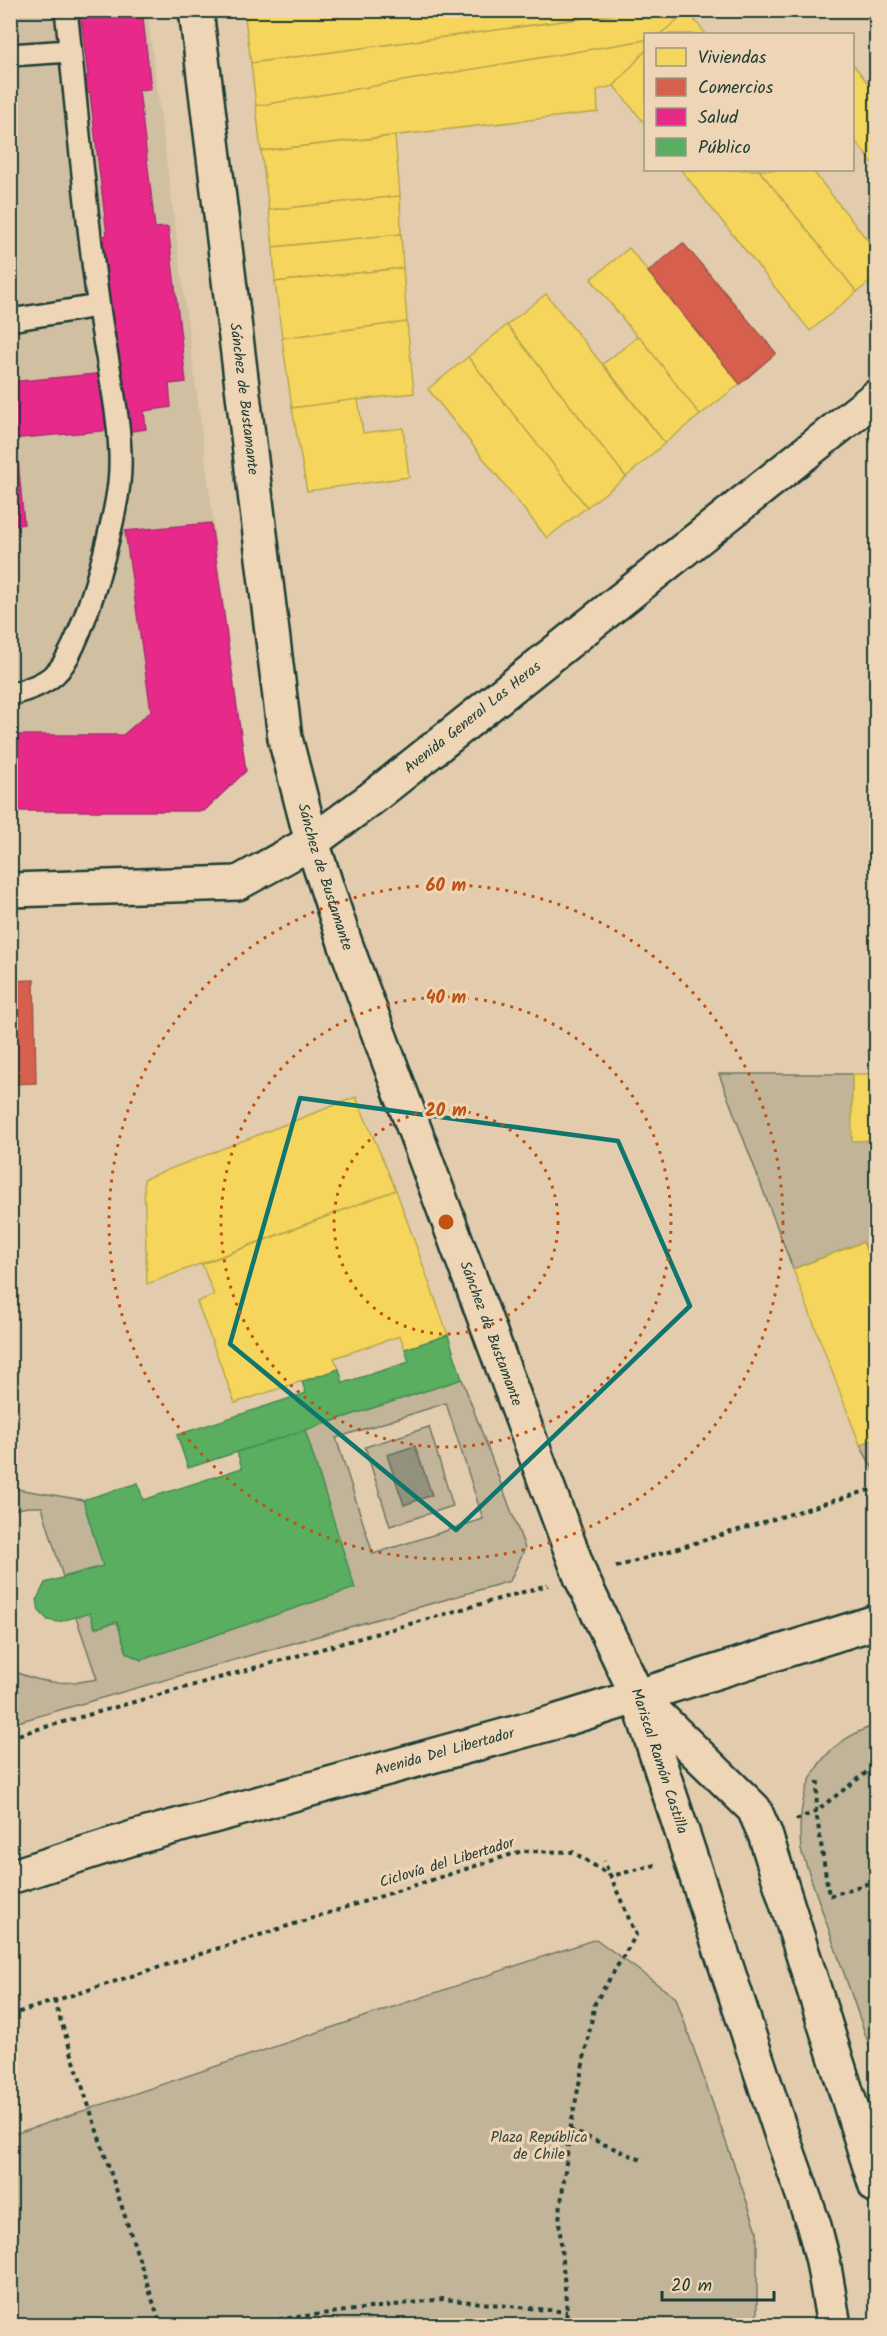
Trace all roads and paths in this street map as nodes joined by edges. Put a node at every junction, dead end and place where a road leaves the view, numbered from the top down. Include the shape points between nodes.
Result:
1 (66, 10) edge
2 (196, 10) edge
3 (70, 51) junction
4 (10, 55) edge
5 (98, 306) junction
6 (10, 320) edge
7 (876, 397) edge
8 (10, 695) edge
9 (312, 842) junction
10 (10, 890) edge
11 (876, 1488) edge
12 (581, 1577) junction
13 (876, 1622) edge
14 (637, 1695) junction
15 (10, 1737) edge
16 (876, 1765) edge
17 (818, 1781) dead end
18 (816, 1811) junction
19 (765, 1834) junction
20 (690, 1857) junction
21 (604, 1862) dead end
22 (611, 1876) junction
23 (10, 1877) edge
24 (876, 1881) edge
25 (54, 2000) junction
26 (10, 2015) edge
27 (570, 2130) junction
28 (644, 2161) dead end
29 (876, 2186) edge
30 (567, 2312) junction
31 (162, 2325) edge
32 (225, 2325) edge
33 (565, 2325) edge
34 (834, 2325) edge

1 - 3 lane
2 - 9 street, Sánchez de Bustamante via 285,738
3 - 4 lane
3 - 5 lane
5 - 6 lane
5 - 8 lane via 119,441 119,482 110,531 70,656 55,674
7 - 9 street, Avenida General Las Heras
9 - 10 street, Avenida General Las Heras via 238,883
9 - 12 street, Sánchez de Bustamante via 345,943
11 - 12 path
12 - 14 street, Sánchez de Bustamante
12 - 15 path
13 - 14 street, Avenida Del Libertador
14 - 19 street, Mariscal Ramón Castilla via 754,1809
14 - 20 street, Mariscal Ramón Castilla
14 - 23 street, Avenida Del Libertador via 555,1722 133,1838
16 - 18 path
17 - 18 path
18 - 19 path
18 - 24 path via 829,1896
19 - 29 street, Mariscal Ramón Castilla
20 - 22 path
20 - 34 street, Mariscal Ramón Castilla via 814,2226
21 - 22 path
22 - 25 path, Ciclovía del Libertador via 573,1852 522,1851
22 - 27 path via 636,1935 595,2003
25 - 26 path, Ciclovía del Libertador
25 - 31 path
27 - 28 path
27 - 30 path via 559,2220
30 - 32 path via 442,2299
30 - 33 path

